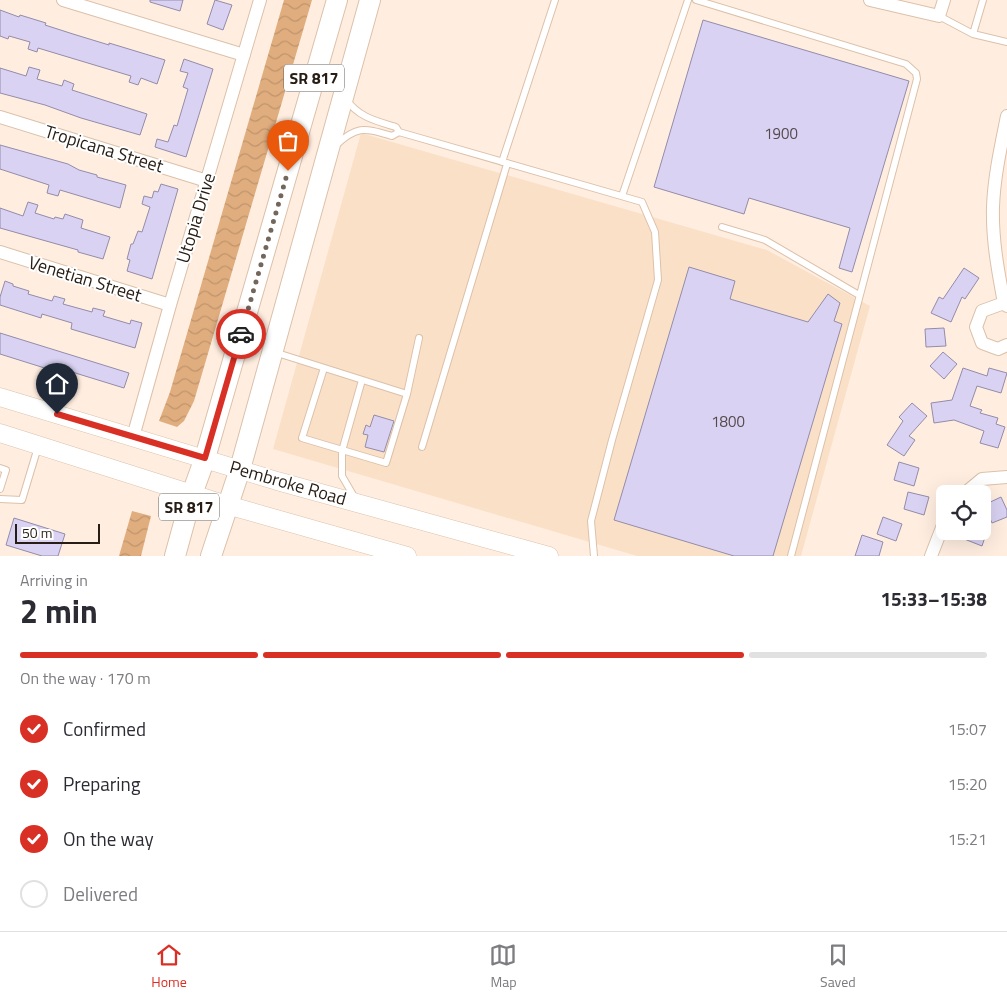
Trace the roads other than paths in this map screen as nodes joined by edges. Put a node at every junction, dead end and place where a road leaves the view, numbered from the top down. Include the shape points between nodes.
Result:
1 (63, 0) edge
2 (260, 0) edge
3 (337, 0) edge
4 (358, 0) edge
5 (370, 0) edge
6 (555, 0) edge
7 (688, 0) edge
8 (696, 0) edge
9 (870, 0) edge
10 (944, 0) edge
11 (983, 0) edge
12 (939, 16) junction
13 (973, 34) junction
14 (1007, 42) edge
15 (244, 56) junction
16 (344, 95) junction
17 (1007, 116) edge
18 (0, 117) edge
19 (338, 117) junction
20 (399, 132) junction
21 (328, 153) junction
22 (504, 163) junction
23 (207, 181) junction
24 (622, 196) junction
25 (722, 227) dead end
26 (0, 252) edge
27 (859, 295) junction
28 (1006, 304) edge
29 (170, 305) junction
30 (419, 338) dead end
31 (1007, 345) edge
32 (273, 351) junction
33 (324, 368) junction
34 (362, 380) junction
35 (407, 394) junction
36 (0, 397) edge
37 (0, 434) edge
38 (133, 437) junction
39 (38, 446) junction
40 (422, 446) dead end
41 (342, 451) junction
42 (205, 458) junction
43 (0, 468) edge
44 (240, 469) junction
45 (1007, 477) edge
46 (975, 485) edge
47 (0, 489) edge
48 (192, 494) junction
49 (0, 499) edge
50 (358, 503) junction
51 (227, 506) junction
52 (937, 540) edge
53 (175, 556) edge
54 (212, 556) edge
55 (407, 556) edge
56 (548, 556) edge
57 (594, 556) edge
58 (791, 556) edge
59 (931, 556) edge

1 - 15 street
2 - 15 street, Utopia Drive
3 - 42 main road, SR 817
4 - 19 main road via 335,98
5 - 16 main road, SR 817
6 - 22 lane
7 - 24 lane
8 - 27 lane via 906,64 916,73 916,87
9 - 12 street
10 - 12 street
11 - 13 lane
12 - 13 lane
13 - 14 lane
15 - 23 street, Utopia Drive
16 - 19 main road, SR 817
16 - 20 lane via 356,112 396,127
17 - 28 street via 993,208 996,261
18 - 23 street, Tropicana Street
19 - 21 main road, SR 817
20 - 21 lane via 392,136 361,129 348,135
20 - 22 lane
21 - 32 main road, SR 817
22 - 24 lane
22 - 40 lane
23 - 29 street, Utopia Drive
24 - 57 lane via 642,202 655,232 658,280 591,521
25 - 27 lane via 765,240
26 - 29 street, Venetian Street
27 - 58 lane
28 - 31 street via 982,311 976,327 982,344 998,349
29 - 38 street, Utopia Drive
30 - 35 lane
32 - 33 lane
32 - 44 main road, SR 817
33 - 34 lane
33 - 41 lane via 302,438
34 - 35 lane
34 - 41 lane
35 - 41 lane via 386,463
36 - 38 main road, Pembroke Road
37 - 39 main road
38 - 42 main road, Pembroke Road
39 - 48 main road
39 - 49 lane via 22,500
41 - 50 lane via 342,476
42 - 44 main road, Pembroke Road
42 - 48 main road, SR 817
43 - 47 lane via 6,470
44 - 50 main road, Pembroke Road
44 - 51 main road, SR 817
45 - 46 street via 982,479
48 - 51 main road
48 - 53 main road, SR 817
50 - 56 main road, Pembroke Road
51 - 54 main road, SR 817
51 - 55 main road
52 - 59 street

